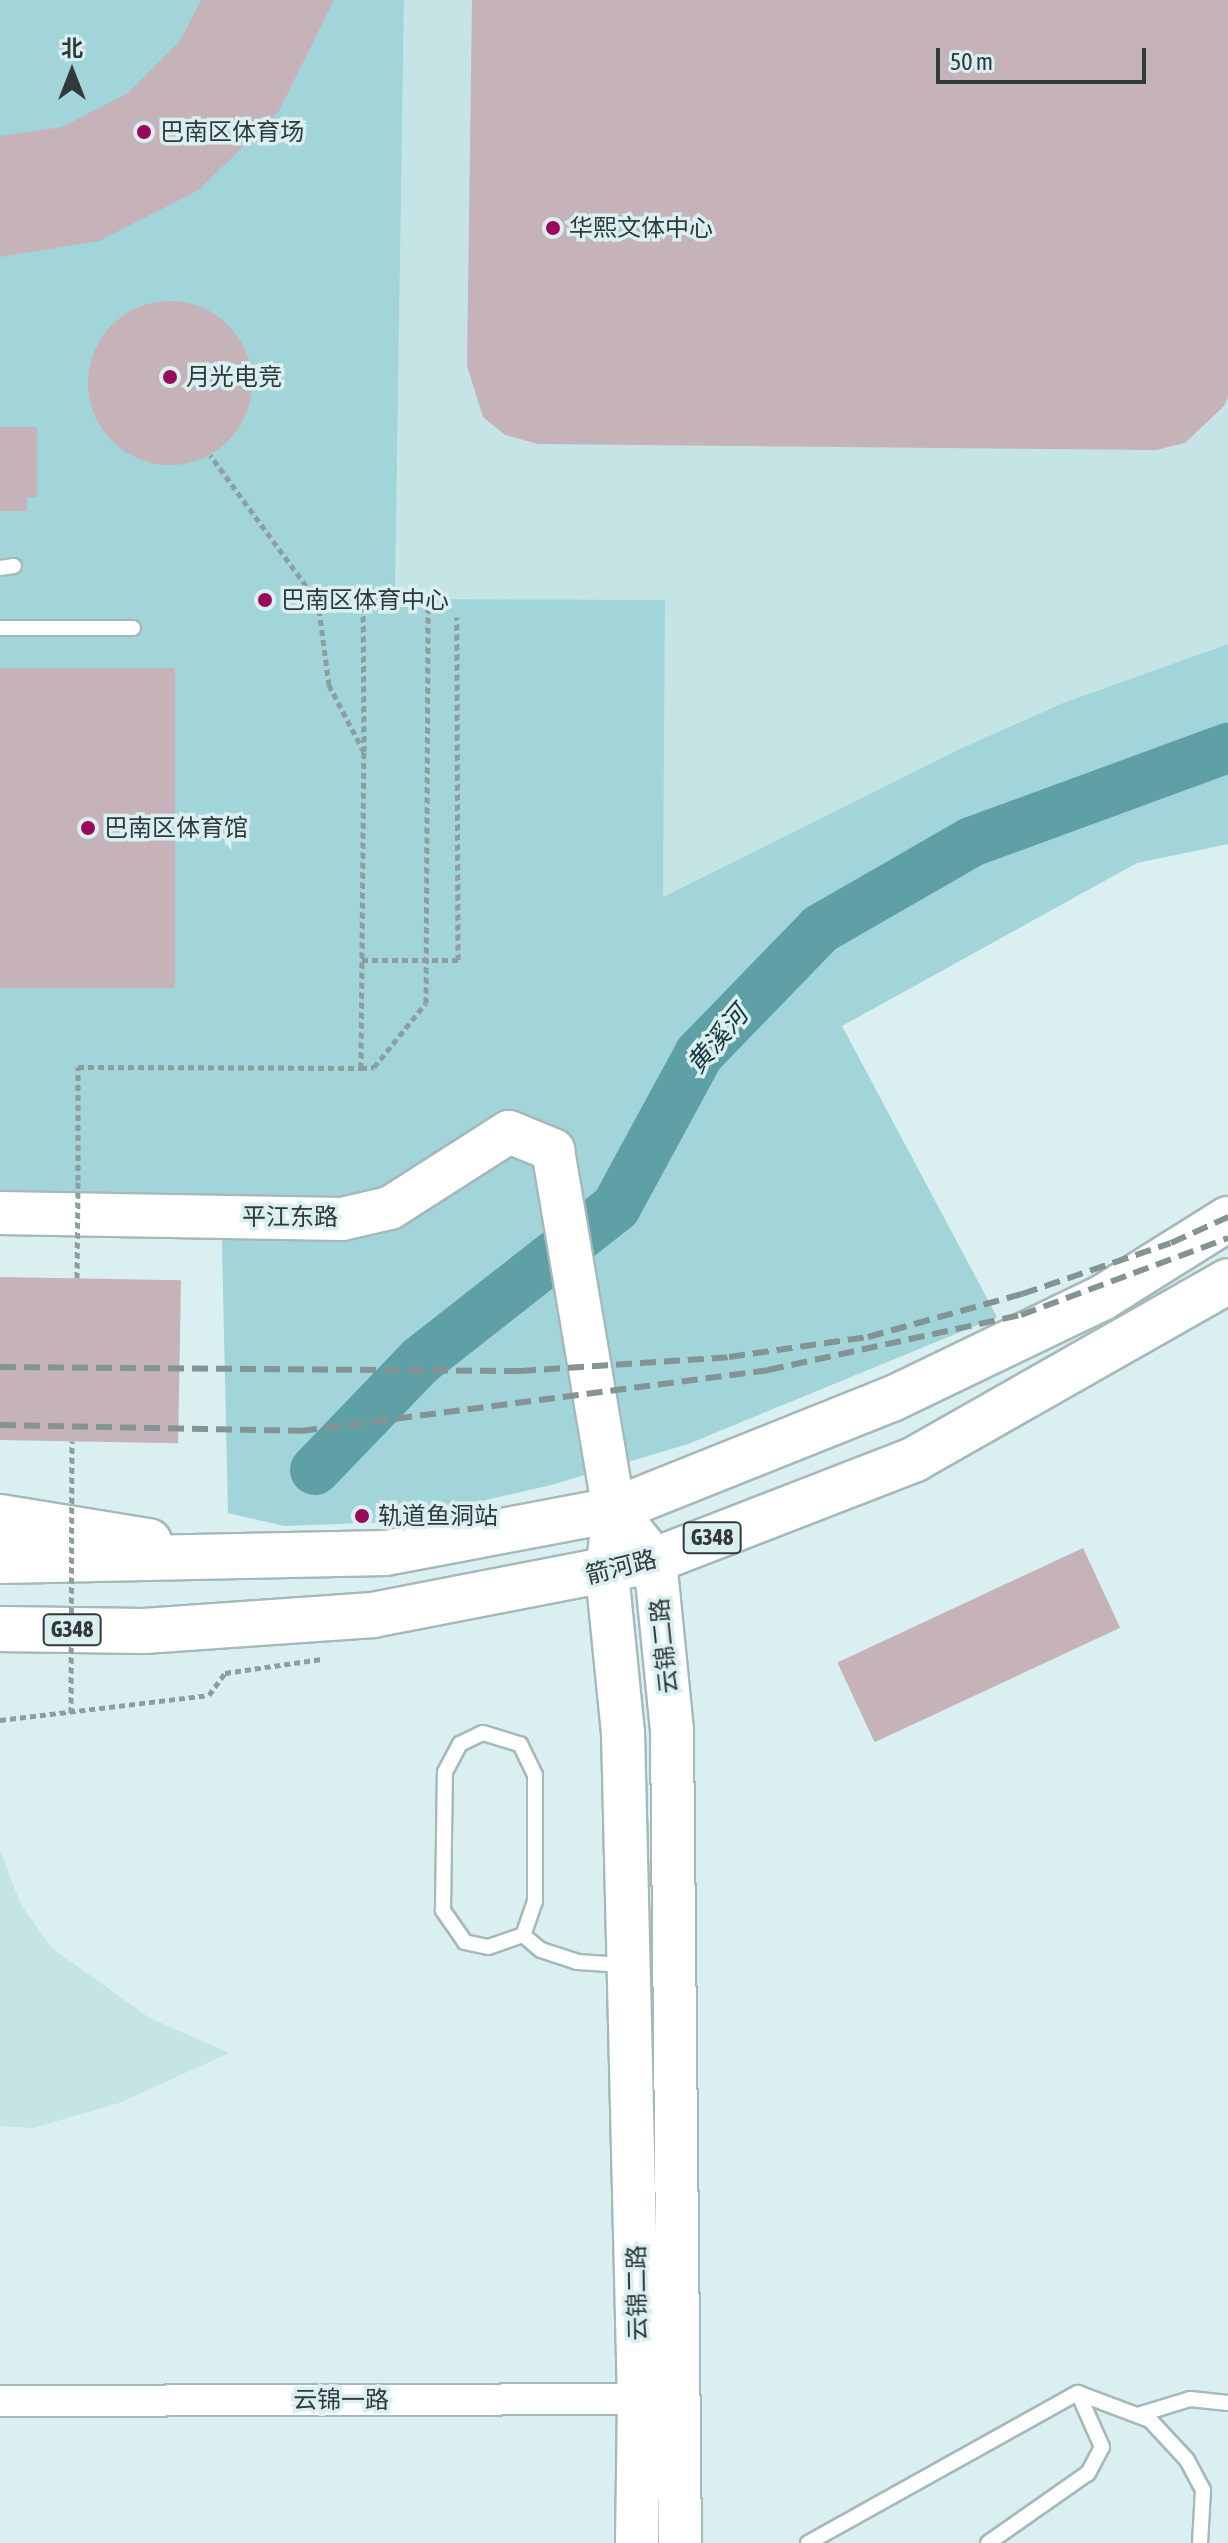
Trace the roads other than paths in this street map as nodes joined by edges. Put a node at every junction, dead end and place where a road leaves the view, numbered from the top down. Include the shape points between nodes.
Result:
1 (0, 628) edge
2 (133, 628) dead end
3 (0, 1213) edge
4 (1228, 1219) edge
5 (1228, 1281) edge
6 (614, 1510) junction
7 (0, 1517) edge
8 (254, 1560) junction
9 (655, 1560) junction
10 (0, 1561) edge
11 (607, 1573) junction
12 (0, 1629) edge
13 (144, 1631) junction
14 (0, 1659) edge
15 (523, 1935) junction
16 (629, 1966) junction
17 (1078, 2393) junction
18 (682, 2399) junction
19 (639, 2400) junction
20 (0, 2401) edge
21 (1228, 2403) edge
22 (1138, 2415) junction
23 (637, 2543) edge
24 (680, 2543) edge
25 (808, 2543) edge
26 (988, 2543) edge
27 (1200, 2543) edge

1 - 2 lane
3 - 6 main road, 平江东路 via 342,1219 390,1208 509,1132 553,1150
4 - 6 highway, G348 via 1102,1298 892,1399
5 - 9 highway, 箭河路 / G348 via 915,1459
6 - 8 highway, G348 via 386,1553
6 - 9 main road
6 - 11 main road, 云锦二路
7 - 8 highway
8 - 10 highway, G348
9 - 11 highway, 箭河路 / G348
9 - 18 main road, 云锦二路 via 672,1730
11 - 13 highway, 箭河路 / G348 via 373,1615
11 - 16 main road, 云锦二路 via 623,1732
12 - 13 highway, 箭河路 / G348
13 - 14 highway
15 - 15 lane via 535,1901 535,1775 520,1744 483,1733 460,1744 445,1772 443,1910 465,1942 488,1947
15 - 16 lane via 541,1950 577,1962
16 - 19 main road, 云锦二路
17 - 22 lane
17 - 25 lane
17 - 26 lane via 1102,2447 1088,2473
18 - 19 street, 云锦一路
18 - 24 main road, 云锦二路
19 - 20 street, 云锦一路
19 - 23 main road, 云锦二路
21 - 22 lane via 1190,2399
22 - 27 lane via 1150,2420 1187,2460 1203,2490

